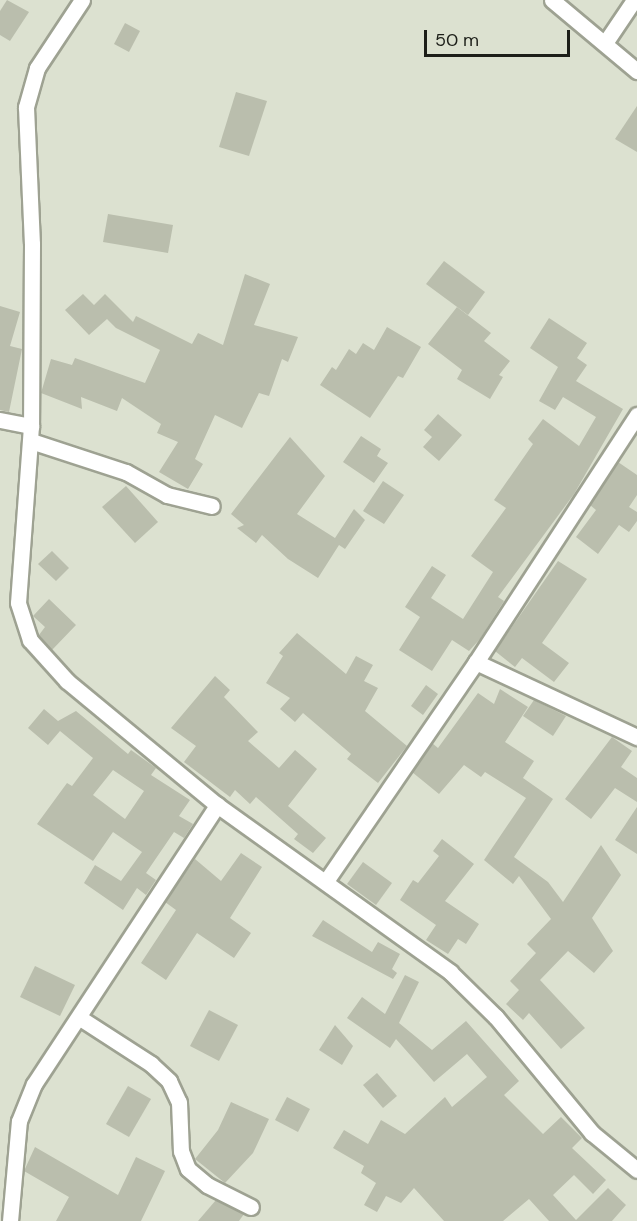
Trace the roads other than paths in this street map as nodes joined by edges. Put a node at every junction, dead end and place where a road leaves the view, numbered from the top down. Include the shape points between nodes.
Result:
1 (81, 0) edge
2 (552, 0) edge
3 (634, 0) edge
4 (605, 43) junction
5 (637, 71) edge
6 (637, 415) edge
7 (0, 420) edge
8 (31, 434) junction
9 (212, 506) dead end
10 (476, 662) junction
11 (637, 737) edge
12 (218, 805) junction
13 (326, 881) junction
14 (80, 1018) junction
15 (637, 1170) edge
16 (251, 1207) dead end
17 (7, 1218) edge

1 - 8 street via 37,68 26,107 32,244
2 - 4 street
3 - 4 street
4 - 5 street
6 - 10 street
7 - 8 street
8 - 9 street via 90,463 126,472 168,495
8 - 12 street via 18,603 30,640 67,681
10 - 11 street
10 - 13 street
12 - 13 street
12 - 14 street
13 - 15 street via 427,953 478,998 574,1114
14 - 16 street via 151,1064 169,1081 179,1102 181,1151 188,1169 207,1185
14 - 17 street via 34,1084 19,1121

